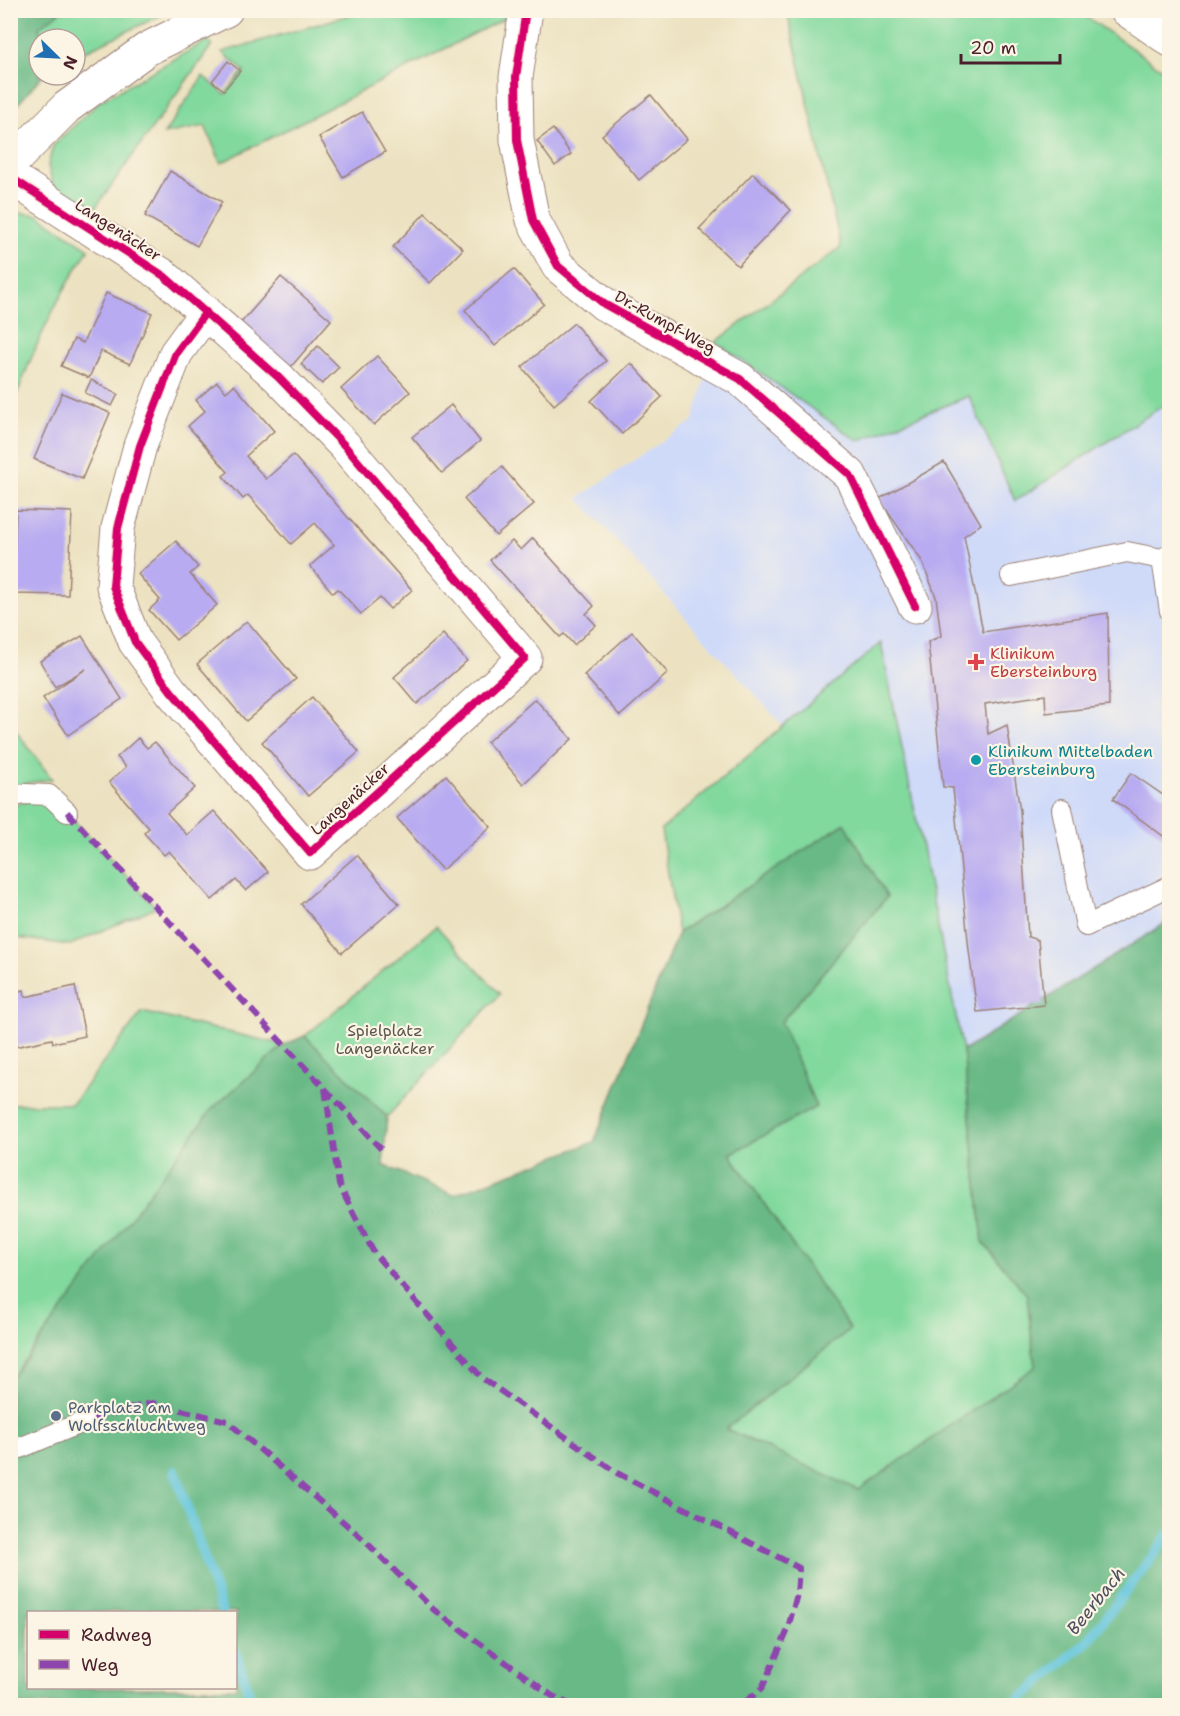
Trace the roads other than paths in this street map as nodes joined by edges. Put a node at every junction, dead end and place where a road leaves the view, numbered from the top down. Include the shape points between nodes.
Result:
1 (226, 10) edge
2 (526, 10) edge
3 (1127, 10) edge
4 (1170, 40) edge
5 (10, 164) edge
6 (10, 177) edge
7 (206, 312) junction
8 (1166, 557) edge
9 (1011, 576) dead end
10 (915, 606) dead end
11 (1170, 611) edge
12 (10, 797) edge
13 (1062, 809) dead end
14 (67, 812) dead end
15 (1170, 886) edge
16 (93, 1418) dead end
17 (10, 1452) edge

1 - 5 street via 147,50 67,107
2 - 10 street, Dr.-Rumpf-Weg via 516,77 517,140 533,220 558,266 604,304 740,379 850,475
3 - 4 street
6 - 7 street, Langenäcker via 164,276
7 - 7 street, Langenäcker via 344,444 525,658 310,853 171,691 135,642 113,586 118,528 140,446 176,353
8 - 9 lane via 1127,552
8 - 11 lane
12 - 14 lane via 49,795
13 - 15 lane via 1086,926
16 - 17 lane

